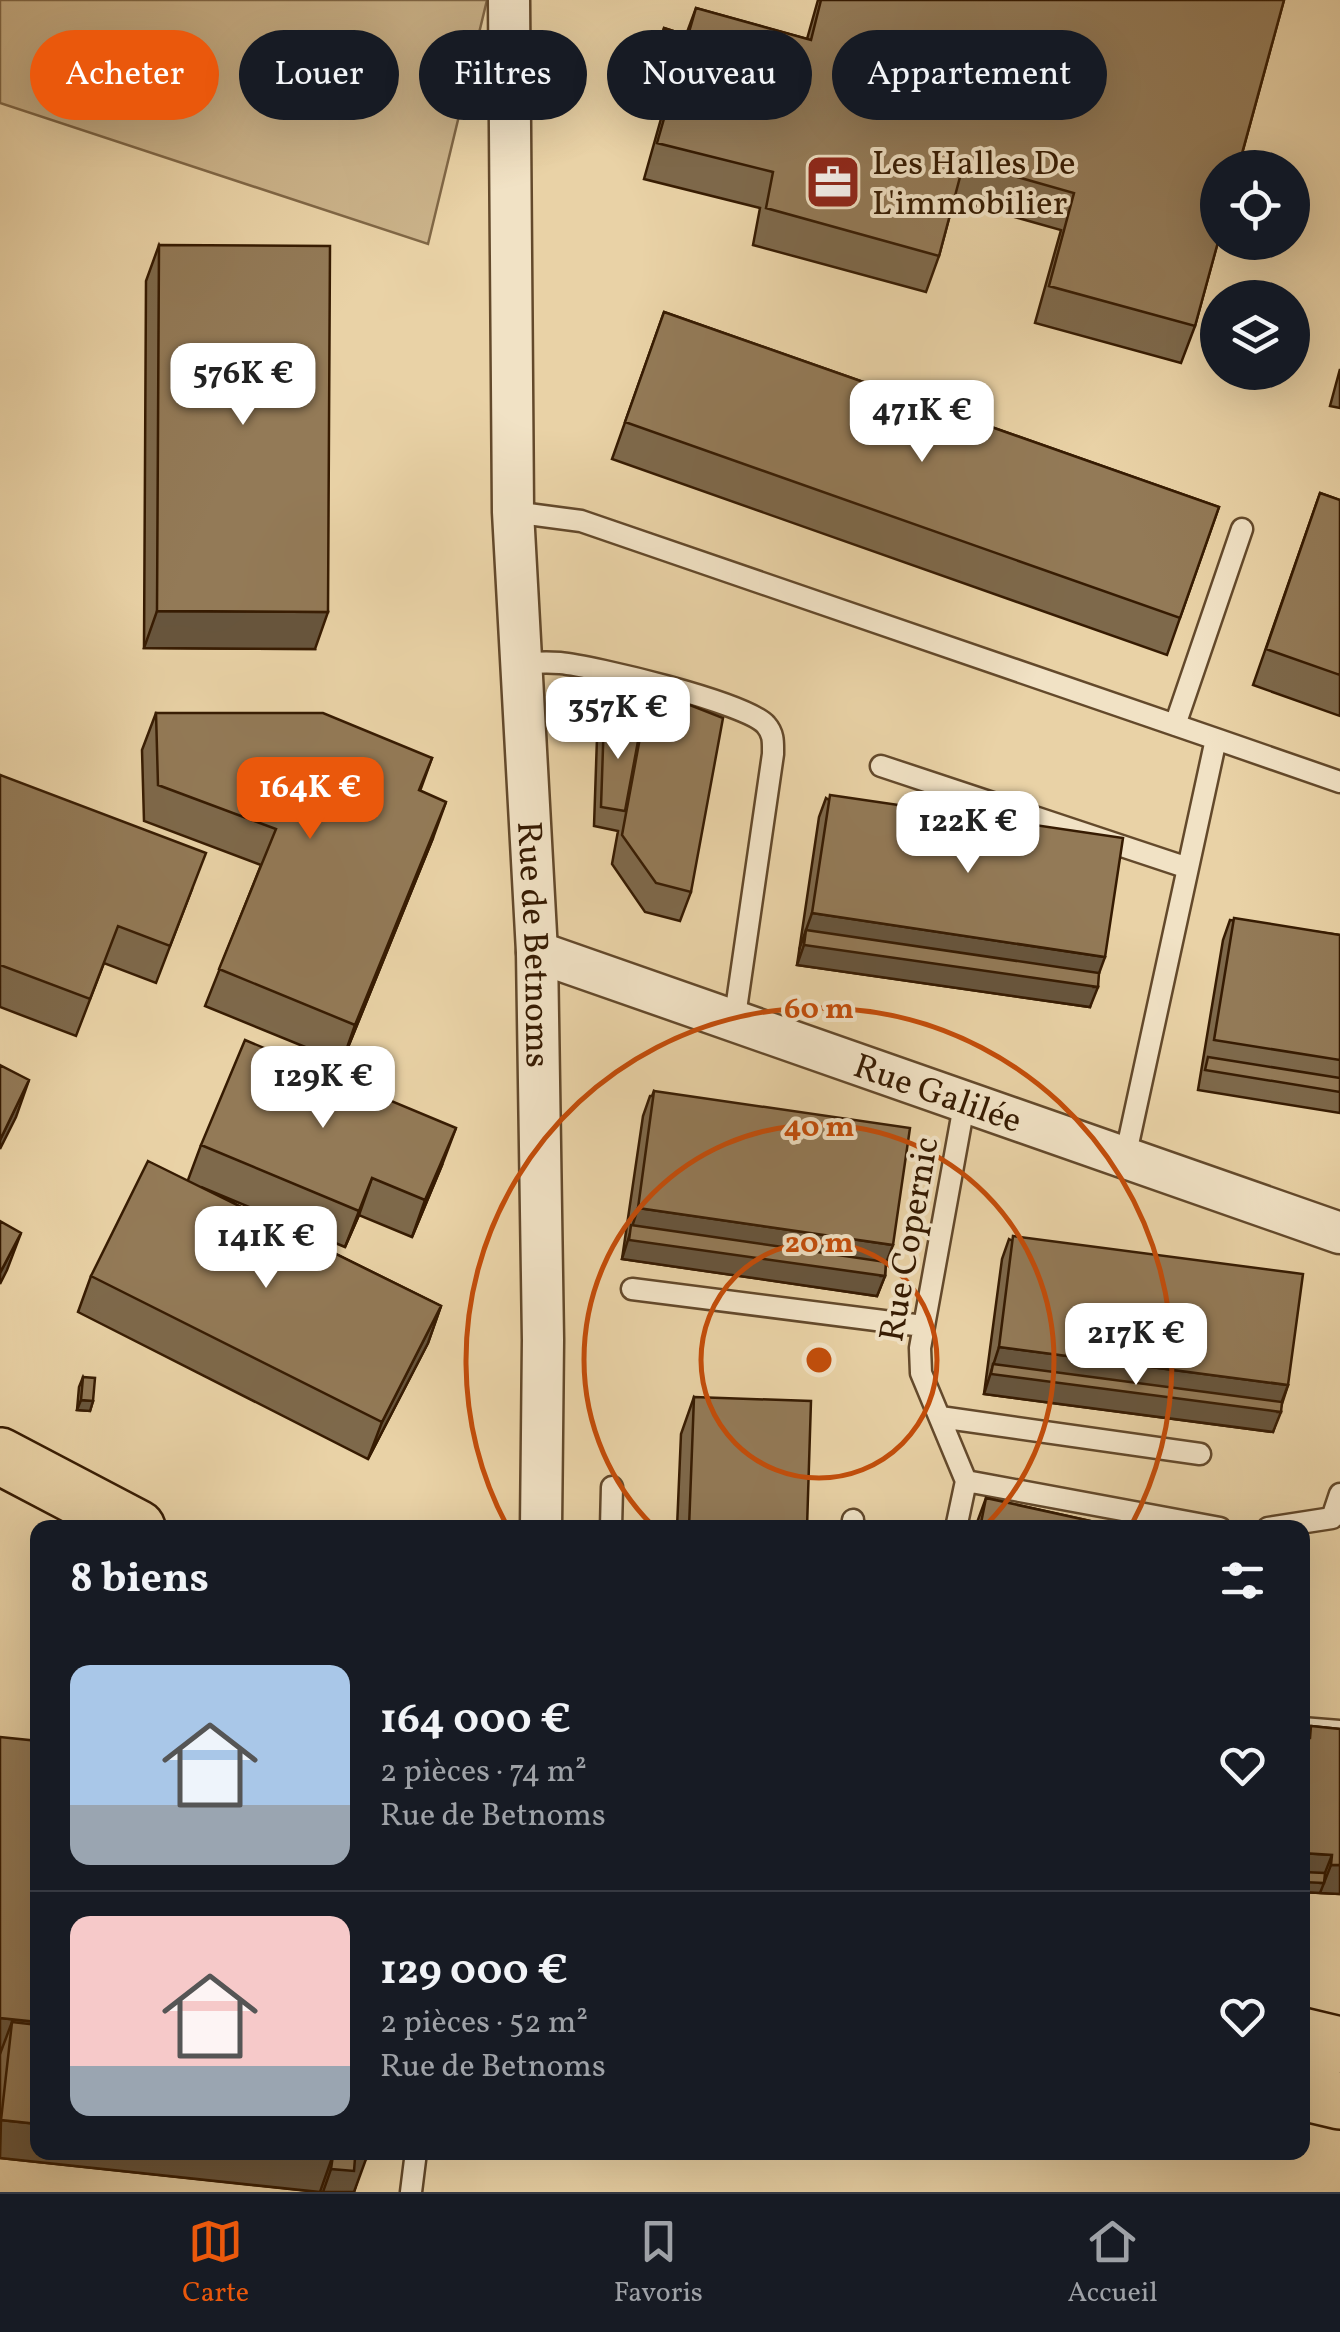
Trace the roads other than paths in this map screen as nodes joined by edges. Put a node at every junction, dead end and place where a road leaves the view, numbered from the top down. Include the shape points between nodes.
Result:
1 (509, 0) edge
2 (513, 512) junction
3 (1242, 529) dead end
4 (521, 663) junction
5 (1175, 725) junction
6 (1216, 740) junction
7 (881, 766) dead end
8 (1340, 782) edge
9 (1188, 868) junction
10 (537, 952) junction
11 (734, 1023) junction
12 (965, 1100) junction
13 (1124, 1158) junction
14 (1340, 1233) edge
15 (632, 1288) dead end
16 (923, 1326) junction
17 (940, 1418) junction
18 (1200, 1454) dead end
19 (0, 1456) edge
20 (966, 1481) junction
21 (612, 1487) dead end
22 (1340, 1494) edge
23 (122, 1520) edge
24 (541, 1520) edge
25 (611, 1520) edge
26 (958, 1520) edge
27 (1177, 1520) edge
28 (1336, 1521) edge
29 (1310, 1524) edge
30 (1310, 1729) edge
31 (1340, 1731) edge
32 (1310, 2038) edge
33 (1340, 2045) edge
34 (1310, 2094) edge
35 (1340, 2101) edge
36 (415, 2160) edge
37 (411, 2192) edge

1 - 2 street, Rue de Betnoms
2 - 4 street, Rue de Betnoms
2 - 5 lane via 581,521
3 - 5 lane
4 - 10 street, Rue de Betnoms
4 - 11 lane via 562,663 716,699 766,724 774,754
5 - 6 lane
6 - 8 lane
6 - 9 lane
7 - 9 lane
9 - 13 lane
10 - 11 street, Rue Galilée
10 - 24 street, Rue de Betnoms
11 - 12 street, Rue Galilée
12 - 13 street, Rue Galilée
12 - 16 lane, Rue Copernic
13 - 14 street, Rue Galilée
15 - 16 lane
16 - 17 lane, Rue Copernic via 921,1373
17 - 18 lane
17 - 20 lane, Rue Copernic
19 - 23 main road
20 - 26 lane
20 - 27 lane
21 - 25 lane
22 - 28 lane
28 - 29 lane
30 - 31 lane
32 - 33 main road
34 - 35 main road
36 - 37 lane

